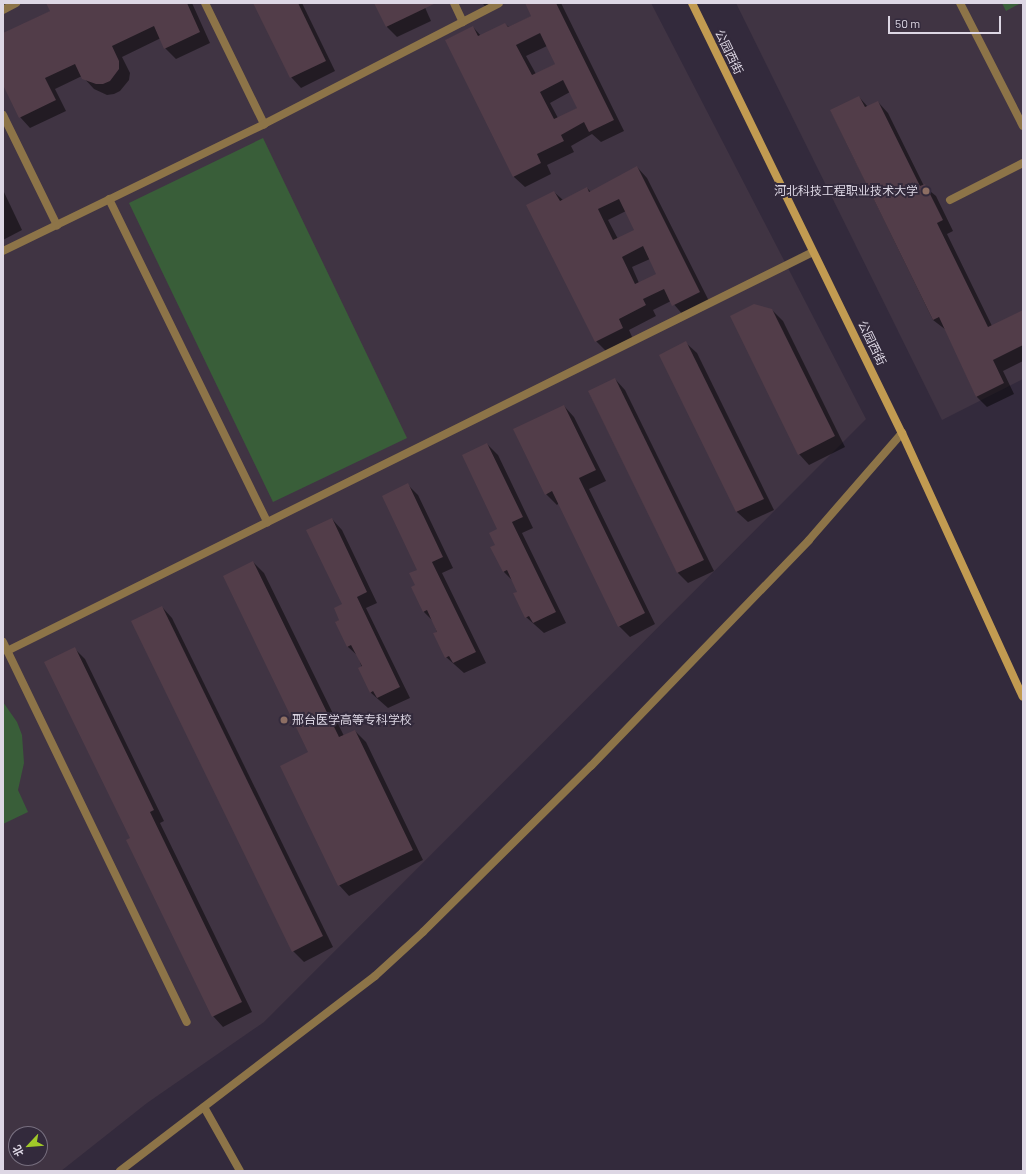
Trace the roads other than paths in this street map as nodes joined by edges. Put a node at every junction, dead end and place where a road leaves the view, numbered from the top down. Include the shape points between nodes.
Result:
1 (16, 3) edge
2 (205, 3) edge
3 (454, 3) edge
4 (499, 3) edge
5 (692, 3) edge
6 (960, 3) edge
7 (3, 10) edge
8 (463, 22) junction
9 (3, 115) edge
10 (264, 124) junction
11 (1023, 126) edge
12 (1023, 163) edge
13 (109, 199) junction
14 (950, 200) dead end
15 (57, 225) junction
16 (3, 251) edge
17 (814, 252) junction
18 (902, 433) junction
19 (266, 522) junction
20 (3, 642) edge
21 (7, 651) junction
22 (1023, 697) edge
23 (187, 1022) dead end
24 (204, 1107) junction
25 (120, 1171) edge
26 (240, 1171) edge

1 - 7 street
2 - 10 street
3 - 8 street
4 - 8 street
5 - 17 street, 公园西街
6 - 11 street
8 - 10 street
9 - 15 street
10 - 13 street
12 - 14 street
13 - 15 street
13 - 19 street
15 - 16 street
17 - 18 street, 公园西街
17 - 19 street
18 - 22 street, 公园西街
18 - 24 street via 809,540 591,766 423,932 375,976
19 - 21 street
20 - 21 street
21 - 23 street
24 - 25 street
24 - 26 street

